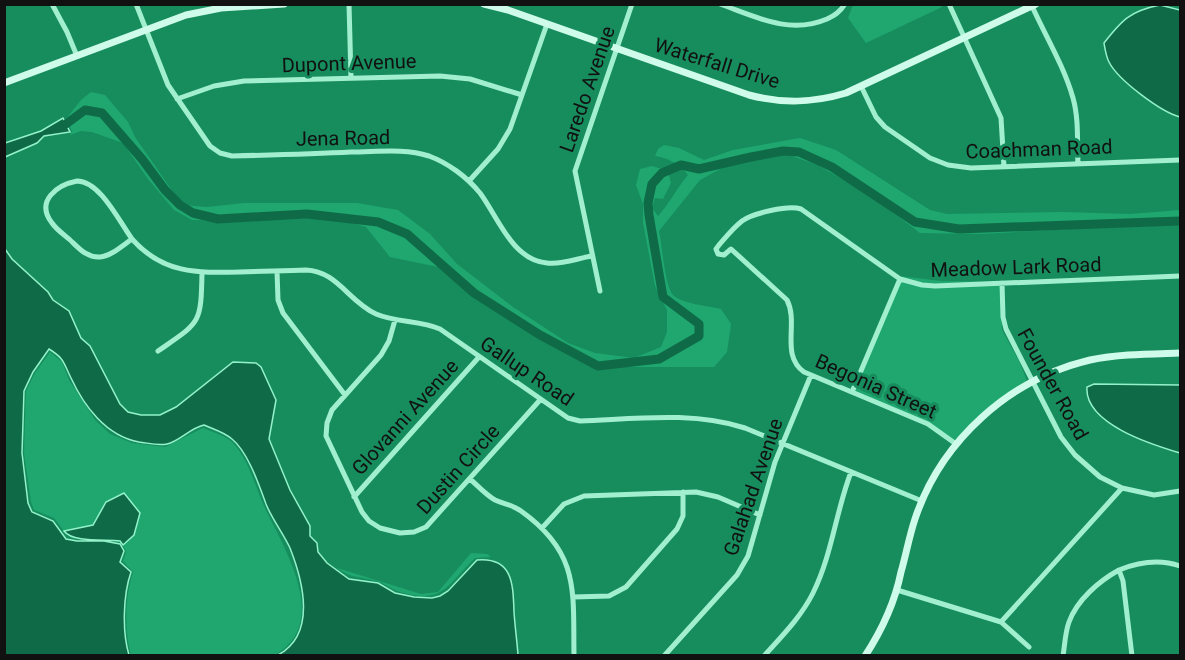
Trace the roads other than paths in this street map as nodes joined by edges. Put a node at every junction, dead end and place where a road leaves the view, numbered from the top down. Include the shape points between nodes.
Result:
1 (52, 4) edge
2 (136, 4) edge
3 (284, 4) edge
4 (349, 4) edge
5 (484, 4) edge
6 (632, 4) edge
7 (720, 4) edge
8 (845, 4) edge
9 (949, 4) edge
10 (1033, 5) edge
11 (547, 24) junction
12 (146, 30) junction
13 (964, 38) junction
14 (617, 48) junction
15 (77, 56) junction
16 (351, 78) junction
17 (5, 80) edge
18 (861, 86) junction
19 (522, 95) junction
20 (177, 99) junction
21 (1180, 160) edge
22 (1078, 164) junction
23 (1004, 167) junction
24 (469, 181) junction
25 (132, 239) junction
26 (718, 254) joint
27 (592, 255) junction
28 (277, 271) junction
29 (202, 273) junction
30 (1180, 276) edge
31 (900, 279) junction
32 (1002, 283) junction
33 (600, 291) dead end
34 (395, 320) junction
35 (158, 351) dead end
36 (1180, 353) edge
37 (479, 357) junction
38 (811, 375) junction
39 (1032, 381) junction
40 (852, 392) junction
41 (345, 395) junction
42 (540, 400) junction
43 (782, 443) junction
44 (956, 444) junction
45 (851, 472) junction
46 (470, 479) junction
47 (1122, 488) junction
48 (1180, 491) edge
49 (683, 492) junction
50 (354, 497) junction
51 (922, 501) junction
52 (760, 514) junction
53 (542, 528) junction
54 (1180, 566) edge
55 (1119, 570) junction
56 (897, 590) junction
57 (573, 597) junction
58 (1001, 622) junction
59 (1029, 647) dead end
60 (574, 656) edge
61 (664, 656) edge
62 (764, 656) edge
63 (865, 656) edge
64 (1063, 656) edge
65 (1132, 656) edge

1 - 15 street
2 - 12 street, Jena Road
3 - 12 street via 203,11
4 - 16 street
5 - 11 street, Waterfall Drive
6 - 14 street, Laredo Avenue
7 - 8 street via 792,26 818,22 837,14
9 - 13 street
10 - 13 street, Waterfall Drive
10 - 22 street via 1073,100
11 - 14 street, Waterfall Drive
11 - 19 street
12 - 15 street
12 - 20 street, Jena Road
13 - 18 street, Waterfall Drive
13 - 23 street via 1001,118
14 - 18 street, Waterfall Drive via 749,95 777,101 817,100
14 - 27 street, Laredo Avenue via 575,171
15 - 17 street
16 - 19 street, Dupont Avenue via 455,76
16 - 20 street, Dupont Avenue via 236,82
18 - 23 street, Coachman Road via 880,122 920,152 960,167
19 - 24 street via 505,139
20 - 24 street, Jena Road via 205,141 226,155 407,152 440,161
21 - 22 street, Coachman Road
22 - 23 street, Coachman Road
24 - 27 street, Jena Road via 503,232 531,258 548,264
25 - 25 street, Gallup Road via 88,182 76,181 59,187 48,199 52,224 87,255 108,255
25 - 29 street, Gallup Road via 164,264
26 - 31 street, Meadow Lark Road via 716,249 740,222 790,207 801,209
26 - 38 street, Begonia Street via 724,255 731,249 787,300 791,311 792,356 800,369
27 - 33 street, Laredo Avenue
28 - 29 street, Gallup Road
28 - 34 street, Gallup Road via 320,272 367,310
28 - 41 street via 278,300 283,313
29 - 35 street via 202,306 197,320
30 - 32 street, Meadow Lark Road
31 - 32 street, Meadow Lark Road via 935,286
31 - 40 street
32 - 39 street, Founder Road via 1006,329
34 - 37 street, Gallup Road via 434,326
34 - 41 street, Dustin Circle via 381,355
36 - 39 street via 1090,360
37 - 42 street, Gallup Road
37 - 50 street, Glovanni Avenue
38 - 40 street, Begonia Street
38 - 43 street, Galahad Avenue
39 - 44 street via 989,411
39 - 47 street, Founder Road via 1068,446 1100,477
40 - 44 street, Begonia Street via 928,424
41 - 50 street, Dustin Circle via 329,417 326,436
42 - 43 street, Gallup Road via 574,420 705,419 739,426
42 - 46 street, Dustin Circle
43 - 45 street, Gallup Road
43 - 52 street, Galahad Avenue
44 - 51 street
45 - 51 street, Gallup Road
45 - 62 street via 813,592 799,616
46 - 50 street, Dustin Circle via 430,523 414,532 400,533 375,525
46 - 53 street
47 - 48 street, Founder Road via 1155,495
47 - 58 street
49 - 52 street via 718,497
49 - 53 street via 577,497 564,504
49 - 57 street via 683,516 677,530 626,587 609,596
51 - 56 street via 909,536
52 - 61 street, Galahad Avenue via 752,547 742,567
53 - 57 street via 563,555
54 - 55 street via 1145,562
55 - 64 street via 1103,580 1076,608 1069,622
55 - 65 street
56 - 58 street
56 - 63 street
57 - 60 street
58 - 59 street

